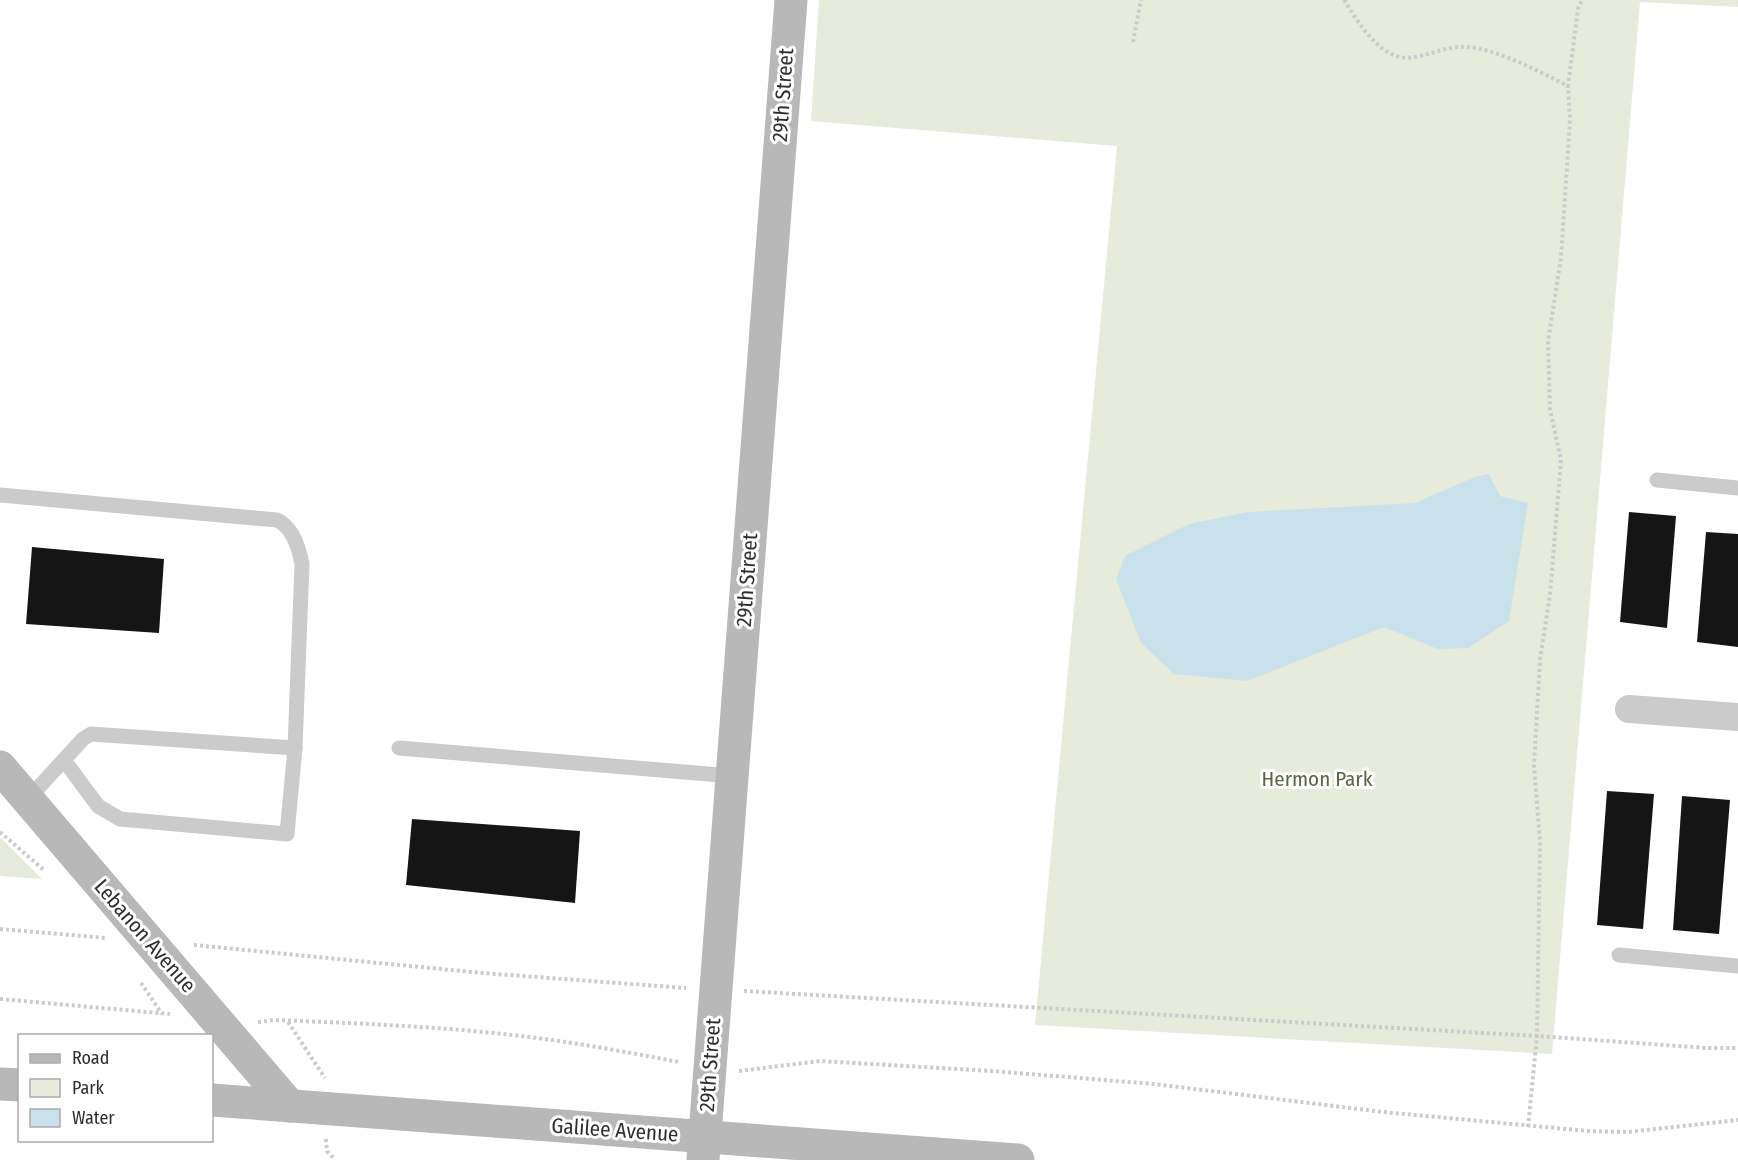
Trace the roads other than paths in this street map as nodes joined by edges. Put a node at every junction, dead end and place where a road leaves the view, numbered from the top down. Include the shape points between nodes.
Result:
1 (791, 0) edge
2 (1657, 480) dead end
3 (1738, 488) edge
4 (0, 495) edge
5 (1629, 709) dead end
6 (1738, 717) edge
7 (295, 748) junction
8 (399, 748) dead end
9 (64, 760) junction
10 (0, 767) edge
11 (732, 776) junction
12 (28, 799) junction
13 (1620, 956) dead end
14 (1738, 966) edge
15 (0, 1084) edge
16 (18, 1085) edge
17 (213, 1100) edge
18 (290, 1106) junction
19 (704, 1148) edge
20 (1018, 1160) edge

1 - 11 street, 29th Street
2 - 3 lane
4 - 7 lane via 282,523 299,546 302,564
5 - 6 street
7 - 9 lane via 91,734
7 - 9 lane via 287,834 120,819 98,806
8 - 11 lane
9 - 12 lane
10 - 12 street, Lebanon Avenue
11 - 19 street, 29th Street
12 - 18 street, Lebanon Avenue
13 - 14 lane
15 - 16 street
17 - 18 street, Galilee Avenue
18 - 19 street, Galilee Avenue
19 - 20 street, Galilee Avenue

